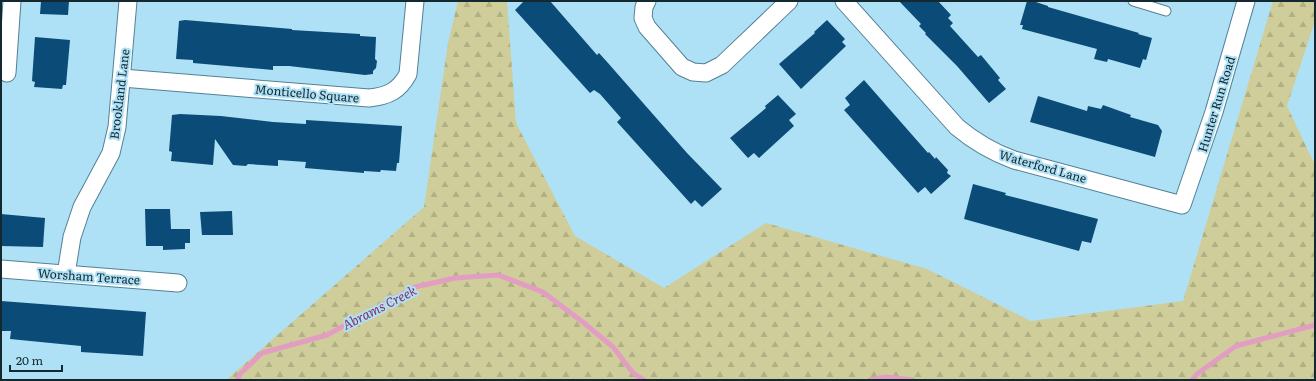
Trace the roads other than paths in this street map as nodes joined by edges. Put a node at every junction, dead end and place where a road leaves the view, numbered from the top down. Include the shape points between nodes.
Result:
1 (128, 1) edge
2 (415, 1) edge
3 (647, 1) edge
4 (790, 1) edge
5 (844, 1) edge
6 (1133, 1) edge
7 (1246, 1) edge
8 (8, 10) edge
9 (1166, 11) dead end
10 (7, 73) dead end
11 (122, 78) junction
12 (1182, 205) joint
13 (1, 269) edge
14 (66, 274) junction
15 (178, 283) dead end

1 - 11 street, Brookland Lane
2 - 11 street, Monticello Square via 408,74 396,90 381,97
3 - 4 street via 643,18 647,27 682,67 693,72 706,73 722,65
5 - 12 street, Waterford Lane via 957,127 992,152
6 - 9 lane
7 - 12 street, Hunter Run Road via 1210,124
8 - 10 street
11 - 14 street, Brookland Lane via 117,127 111,154 82,207 72,237
13 - 14 street, Worsham Terrace
14 - 15 street, Worsham Terrace

